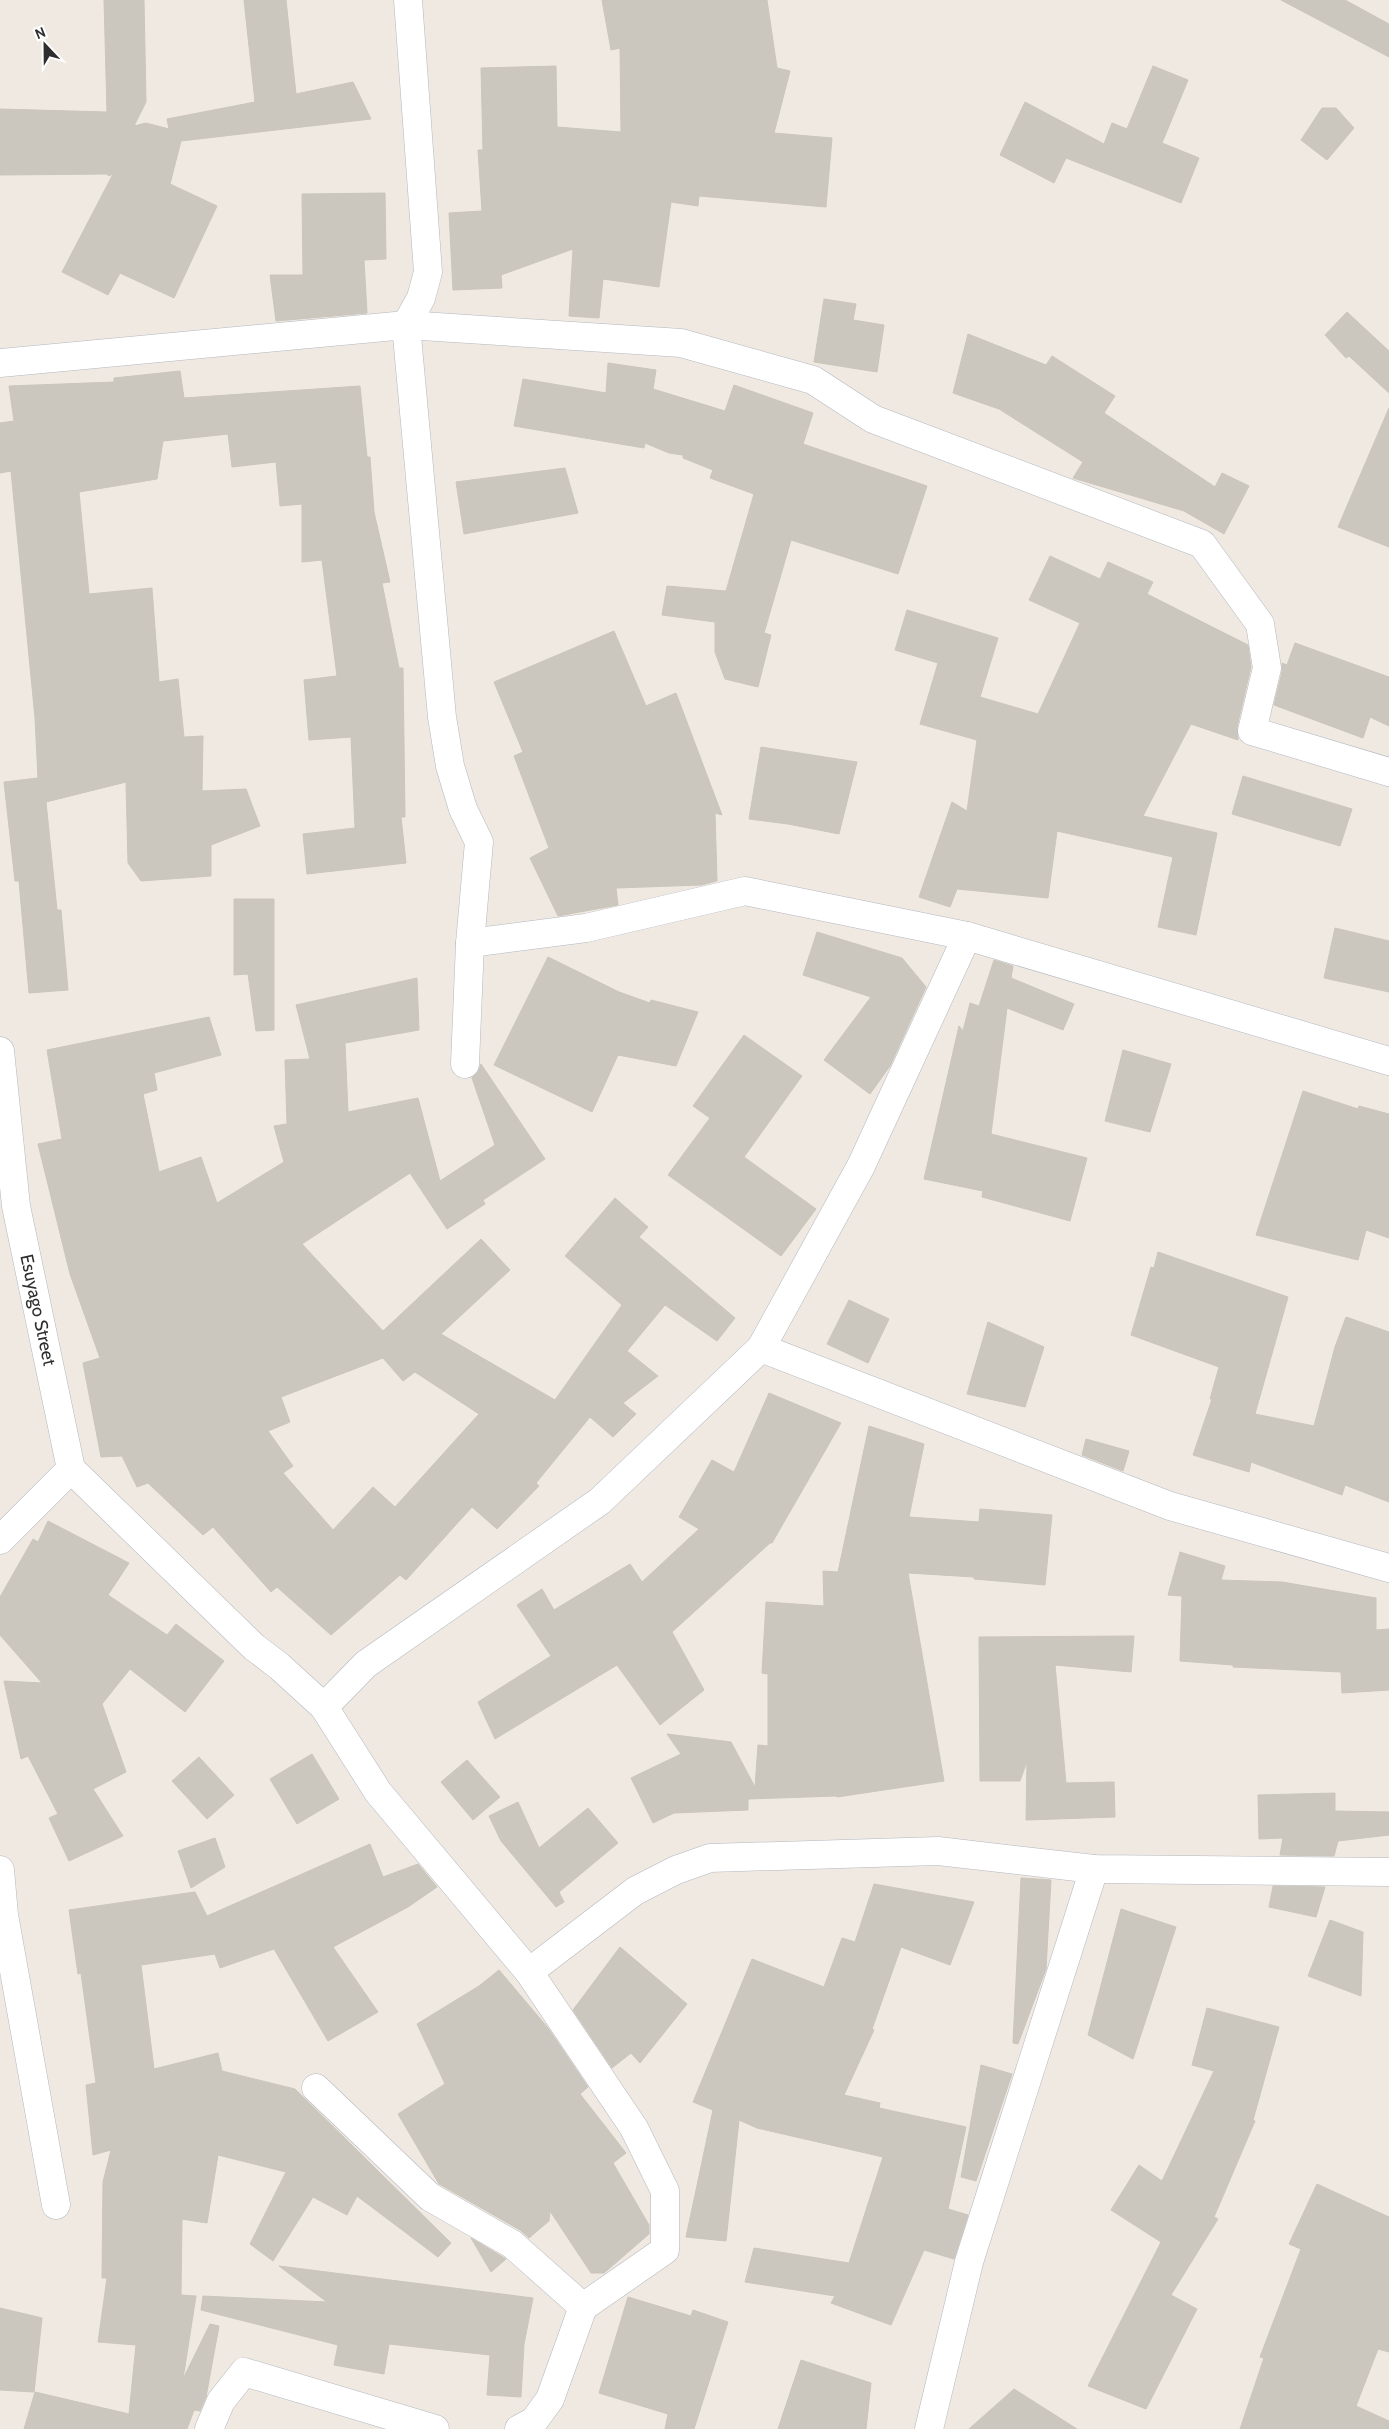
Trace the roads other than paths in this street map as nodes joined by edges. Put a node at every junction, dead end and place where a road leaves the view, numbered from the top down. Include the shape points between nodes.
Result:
1 (408, 0) edge
2 (406, 325) junction
3 (0, 363) edge
4 (1389, 772) edge
5 (967, 936) junction
6 (470, 942) junction
7 (0, 1051) edge
8 (1389, 1061) edge
9 (465, 1064) dead end
10 (762, 1348) junction
11 (71, 1469) junction
12 (0, 1540) edge
13 (1389, 1568) edge
14 (324, 1707) junction
15 (1094, 1869) junction
16 (0, 1870) edge
17 (1389, 1872) edge
18 (529, 1972) junction
19 (316, 2088) dead end
20 (56, 2205) dead end
21 (583, 2307) junction
22 (209, 2429) edge
23 (435, 2429) edge
24 (519, 2429) edge
25 (930, 2429) edge

1 - 2 street via 428,272 420,298
2 - 3 street
2 - 4 street via 681,343 813,380 873,419 1202,544 1260,624 1267,668 1252,731
2 - 6 street via 442,717 450,766 463,809 480,842
5 - 6 street via 745,891 586,928
5 - 8 street
5 - 10 street via 861,1166
6 - 9 street
7 - 11 street, Esuyago Street via 16,1206
10 - 13 street via 1170,1506
10 - 14 street via 600,1502 366,1664
11 - 12 street
11 - 14 street via 254,1647
14 - 18 street via 378,1792
15 - 17 street
15 - 18 street via 938,1851 710,1858 676,1870 635,1891
15 - 25 street via 969,2262
16 - 20 street via 4,1915
18 - 21 street via 634,2128 665,2190 665,2250
19 - 21 street via 430,2197 512,2244
21 - 24 street via 550,2399 534,2420
22 - 23 street via 221,2401 244,2372

